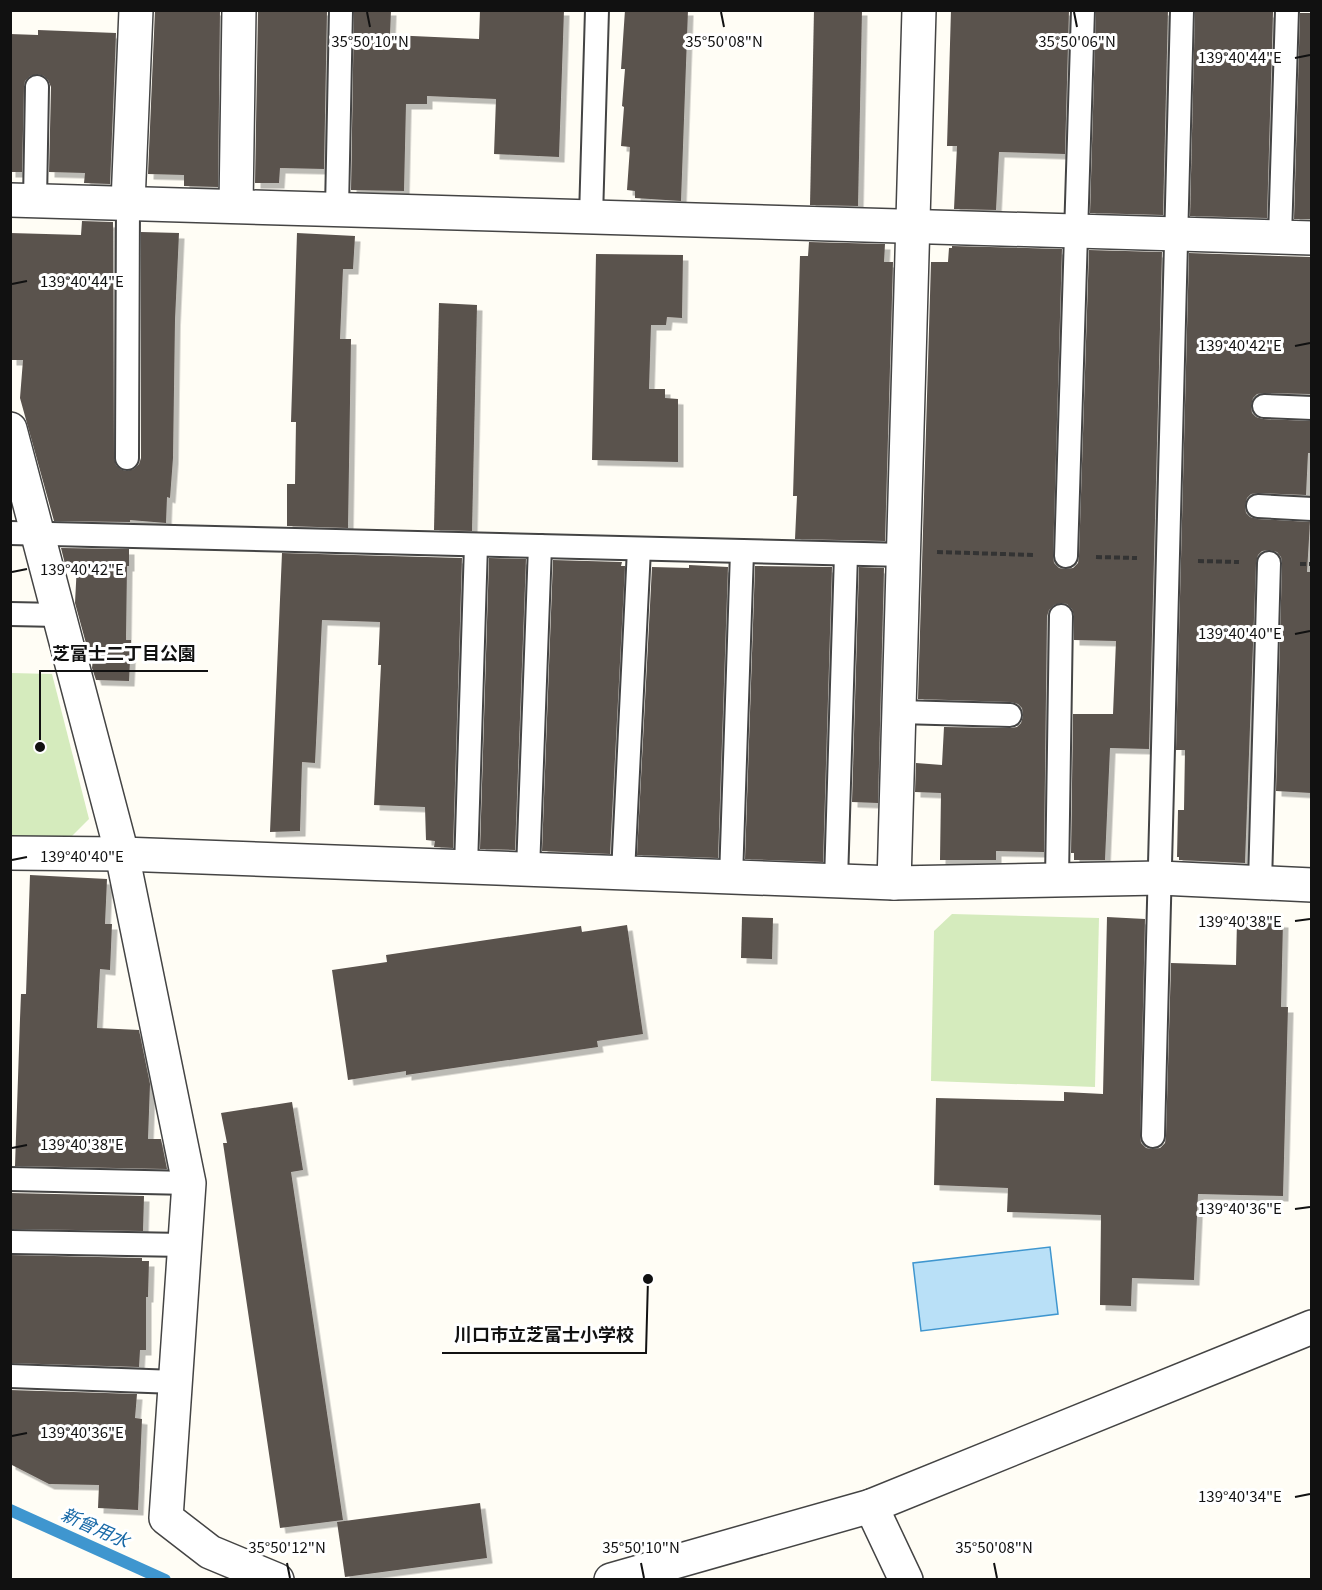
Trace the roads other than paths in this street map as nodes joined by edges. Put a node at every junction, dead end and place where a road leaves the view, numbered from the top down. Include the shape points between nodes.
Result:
1 (136, 10) edge
2 (239, 10) edge
3 (341, 10) edge
4 (597, 10) edge
5 (919, 10) edge
6 (1083, 10) edge
7 (1182, 10) edge
8 (1287, 10) edge
9 (37, 87) dead end
10 (23, 200) edge
11 (128, 203) junction
12 (236, 206) junction
13 (337, 209) junction
14 (591, 217) junction
15 (913, 226) junction
16 (1076, 231) junction
17 (1177, 234) junction
18 (1296, 237) edge
19 (1264, 406) dead end
20 (1311, 408) edge
21 (10, 429) edge
22 (128, 459) dead end
23 (1258, 506) dead end
24 (1311, 510) edge
25 (24, 533) edge
26 (476, 545) junction
27 (540, 546) junction
28 (639, 549) junction
29 (742, 552) junction
30 (904, 553) junction
31 (846, 554) junction
32 (1066, 556) road end
33 (1269, 563) road end
34 (10, 614) edge
35 (59, 615) junction
36 (1061, 616) dead end
37 (899, 712) junction
38 (1010, 715) dead end
39 (11, 853) edge
40 (122, 854) junction
41 (466, 867) junction
42 (528, 870) junction
43 (623, 873) junction
44 (10, 874) edge
45 (731, 878) junction
46 (1160, 878) junction
47 (836, 881) junction
48 (1057, 881) junction
49 (894, 883) junction
50 (1260, 883) junction
51 (1311, 885) edge
52 (1153, 1136) dead end
53 (10, 1179) edge
54 (189, 1183) junction
55 (12, 1242) edge
56 (185, 1245) junction
57 (1311, 1326) edge
58 (10, 1376) edge
59 (176, 1382) junction
60 (871, 1506) junction
61 (277, 1580) edge
62 (611, 1580) edge
63 (906, 1580) edge

1 - 11 street
2 - 12 street
3 - 13 lane
4 - 14 lane
5 - 15 street
6 - 16 lane
7 - 17 lane
8 - 18 lane
9 - 10 lane
10 - 11 street
11 - 12 street
11 - 22 lane
12 - 13 street
13 - 14 street
14 - 15 street
15 - 16 street
15 - 30 street
16 - 17 street
16 - 32 lane
17 - 18 street
17 - 46 lane
19 - 20 lane
21 - 25 street
23 - 24 lane
25 - 26 lane
25 - 35 street
26 - 27 lane
26 - 41 lane
27 - 28 lane
27 - 42 lane
28 - 29 lane
28 - 43 lane
29 - 31 lane
29 - 45 lane
30 - 31 lane
30 - 37 street
31 - 47 lane
33 - 50 lane
34 - 35 lane
35 - 40 street
36 - 48 lane
37 - 38 lane
37 - 49 street
39 - 40 street
39 - 44 street
40 - 41 street
40 - 54 street
41 - 42 street
42 - 43 street
43 - 45 street
45 - 47 street
46 - 48 street
46 - 50 street
46 - 52 lane
47 - 49 street
48 - 49 street
50 - 51 street
53 - 54 lane
54 - 56 street
55 - 56 lane
56 - 59 street
57 - 60 street
58 - 59 lane
59 - 61 street via 166,1518 210,1552
60 - 62 street
60 - 63 street

